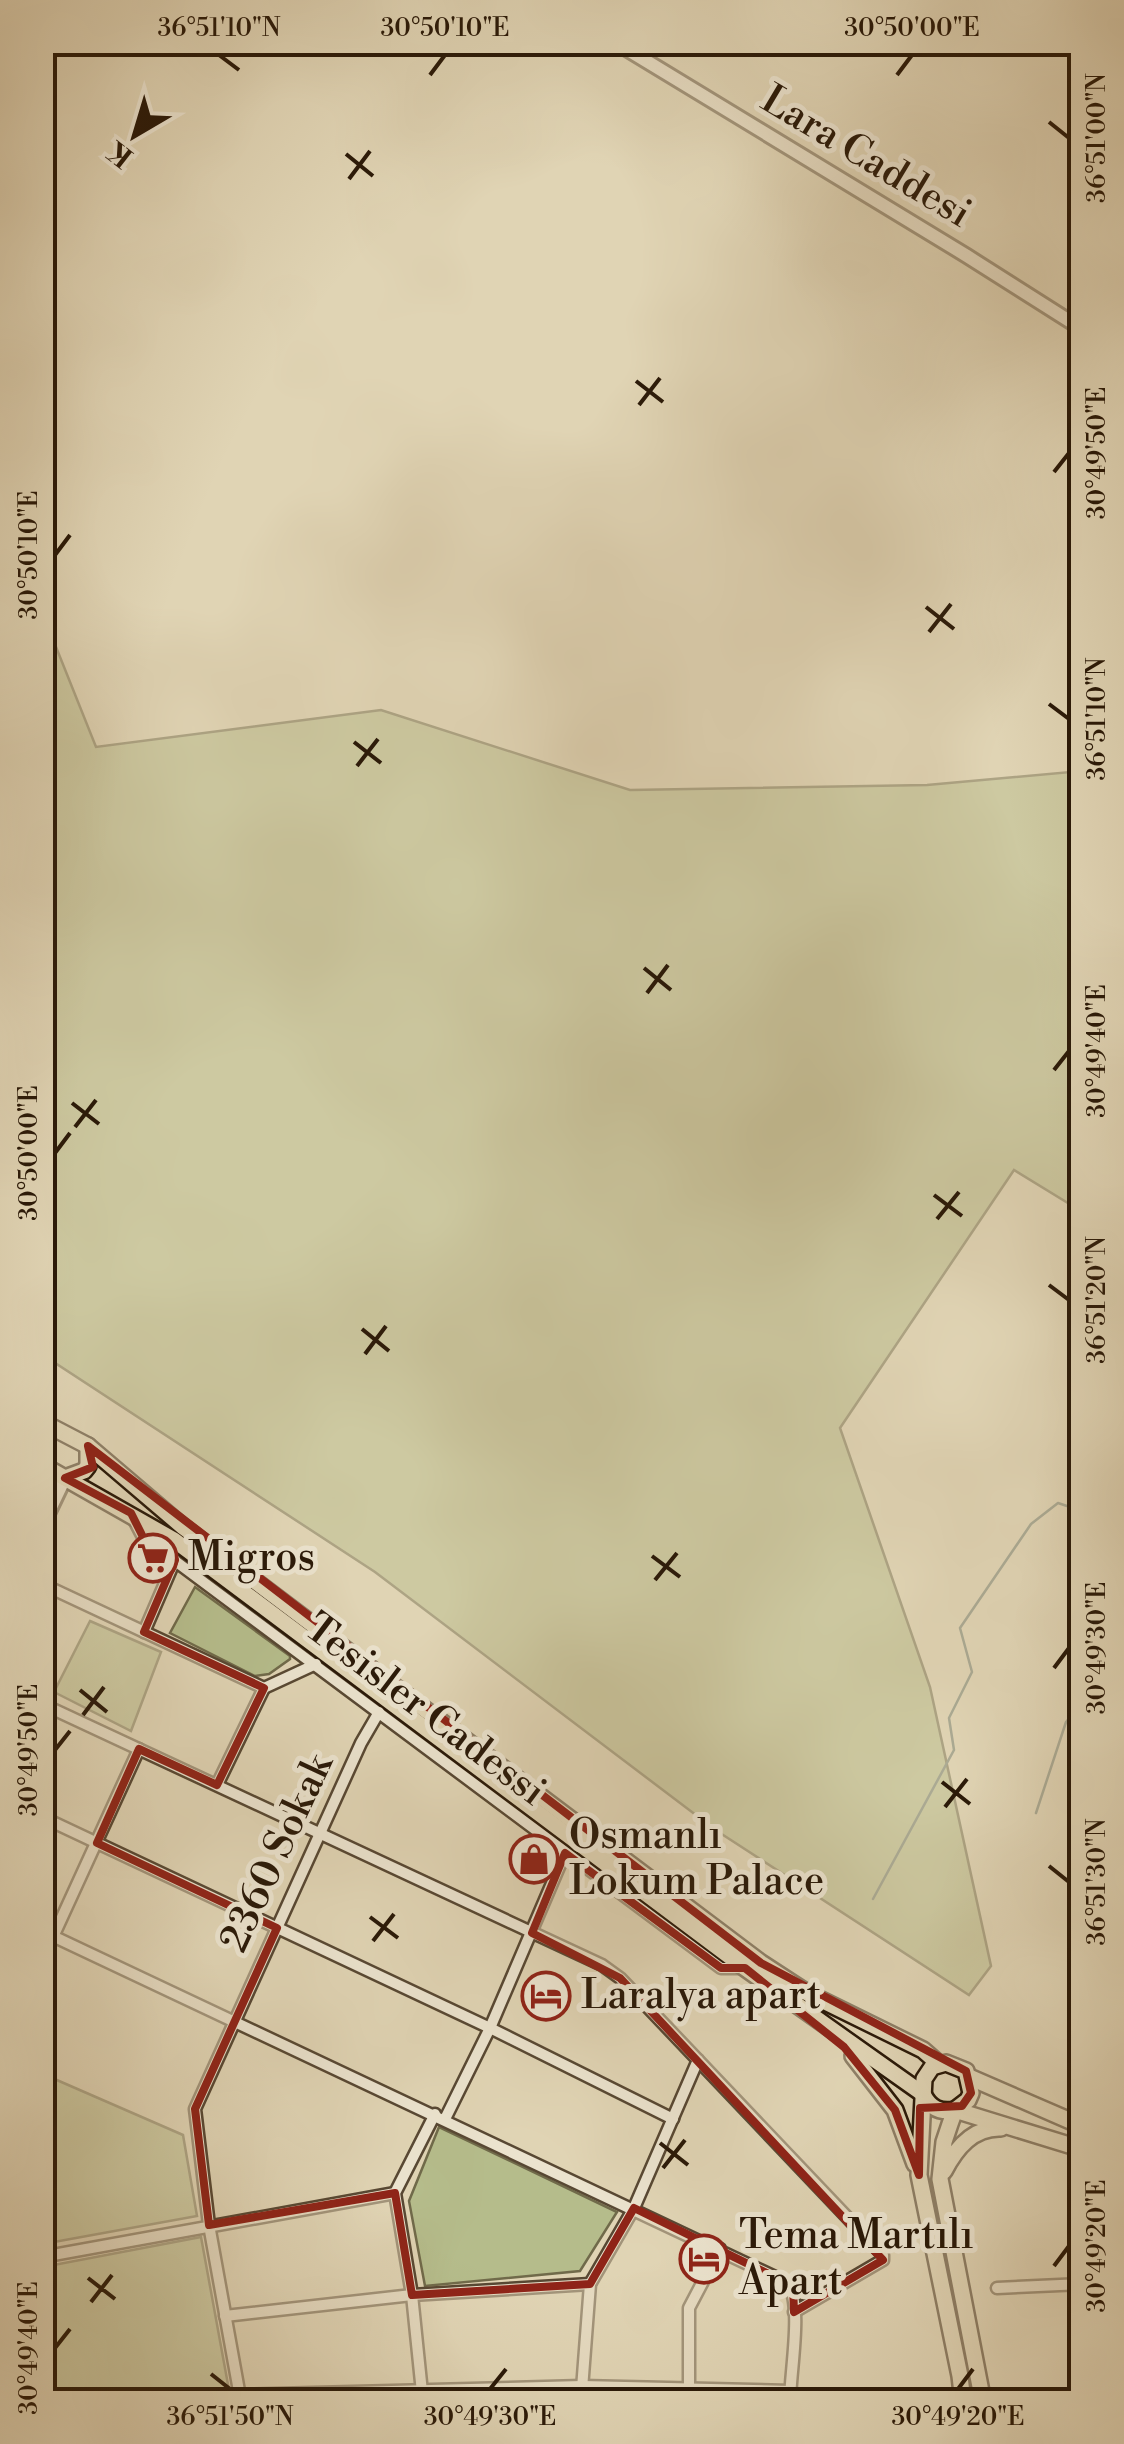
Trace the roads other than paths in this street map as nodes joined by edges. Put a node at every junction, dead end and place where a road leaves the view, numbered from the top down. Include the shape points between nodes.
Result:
1 (616, 42) edge
2 (1082, 329) edge
3 (46, 1427) edge
4 (88, 1446) junction
5 (42, 1465) edge
6 (65, 1478) junction
7 (131, 1513) junction
8 (42, 1526) edge
9 (175, 1560) junction
10 (42, 1584) edge
11 (144, 1632) junction
12 (316, 1664) junction
13 (264, 1688) junction
14 (42, 1704) edge
15 (379, 1712) junction
16 (140, 1749) junction
17 (217, 1785) junction
18 (42, 1817) edge
19 (321, 1834) junction
20 (97, 1843) junction
21 (566, 1854) junction
22 (277, 1928) junction
23 (532, 1933) junction
24 (48, 1934) edge
25 (42, 1960) edge
26 (745, 1968) junction
27 (802, 2010) junction
28 (233, 2020) junction
29 (490, 2028) junction
30 (698, 2060) junction
31 (939, 2064) junction
32 (970, 2077) junction
33 (923, 2094) junction
34 (955, 2110) junction
35 (440, 2116) junction
36 (673, 2118) junction
37 (1082, 2126) edge
38 (1007, 2128) junction
39 (1082, 2149) edge
40 (919, 2174) junction
41 (940, 2179) junction
42 (395, 2193) junction
43 (634, 2208) junction
44 (209, 2225) junction
45 (720, 2249) junction
46 (42, 2256) edge
47 (590, 2284) junction
48 (1082, 2284) edge
49 (997, 2288) dead end
50 (412, 2294) junction
51 (794, 2312) junction
52 (225, 2316) junction
53 (582, 2386) junction
54 (689, 2387) junction
55 (423, 2396) edge
56 (790, 2396) edge
57 (240, 2398) edge
58 (212, 2402) edge
59 (581, 2402) edge
60 (962, 2402) edge
61 (984, 2402) edge

1 - 2 street, Lara Caddesi
3 - 4 main road
4 - 6 main road via 88,1466
4 - 31 main road via 183,1527 761,1963
5 - 6 main road
6 - 7 main road
6 - 8 street
7 - 9 street, Tesisler Cadessi via 142,1536
7 - 26 main road
9 - 11 street
9 - 12 street, Tesisler Cadessi
10 - 11 street
11 - 13 street
12 - 13 street
12 - 15 street, Tesisler Cadessi
13 - 17 street
14 - 16 street
15 - 19 street, 2360 Sokak
15 - 21 street, Tesisler Cadessi
16 - 17 street
16 - 20 street
17 - 19 street
18 - 20 street
19 - 22 street, 2360 Sokak
19 - 23 street
20 - 22 street
20 - 24 street
21 - 23 street
21 - 26 street, Tesisler Cadessi via 722,1968
22 - 28 street, 2360 Sokak
22 - 29 street
23 - 29 street
23 - 30 street via 620,1978
24 - 25 street
24 - 28 street
26 - 27 main road
27 - 33 main road
27 - 40 main road via 878,2085 899,2117
28 - 35 street
28 - 44 street, 2360 Sokak via 195,2109
29 - 35 street
29 - 36 street
30 - 36 street
30 - 51 street via 883,2254
31 - 32 main road via 953,2063
31 - 33 main road via 927,2073
32 - 34 main road via 968,2100
32 - 37 main road
33 - 34 main road via 940,2111
33 - 40 main road
34 - 38 main road
34 - 41 main road
35 - 42 street
35 - 43 street
36 - 43 street
38 - 39 main road
38 - 41 main road via 989,2127 969,2137
40 - 60 main road
41 - 61 main road
42 - 44 street
42 - 50 street
43 - 45 street
43 - 47 street
44 - 46 street
44 - 52 street, 2360 Sokak
45 - 51 street via 788,2283
45 - 54 street via 689,2308
47 - 50 street
47 - 53 street
48 - 49 street
50 - 52 street
50 - 55 street
51 - 56 street
52 - 57 street, 2360 Sokak
53 - 54 street
53 - 55 street
53 - 59 street
54 - 56 street
55 - 57 street
57 - 58 street

